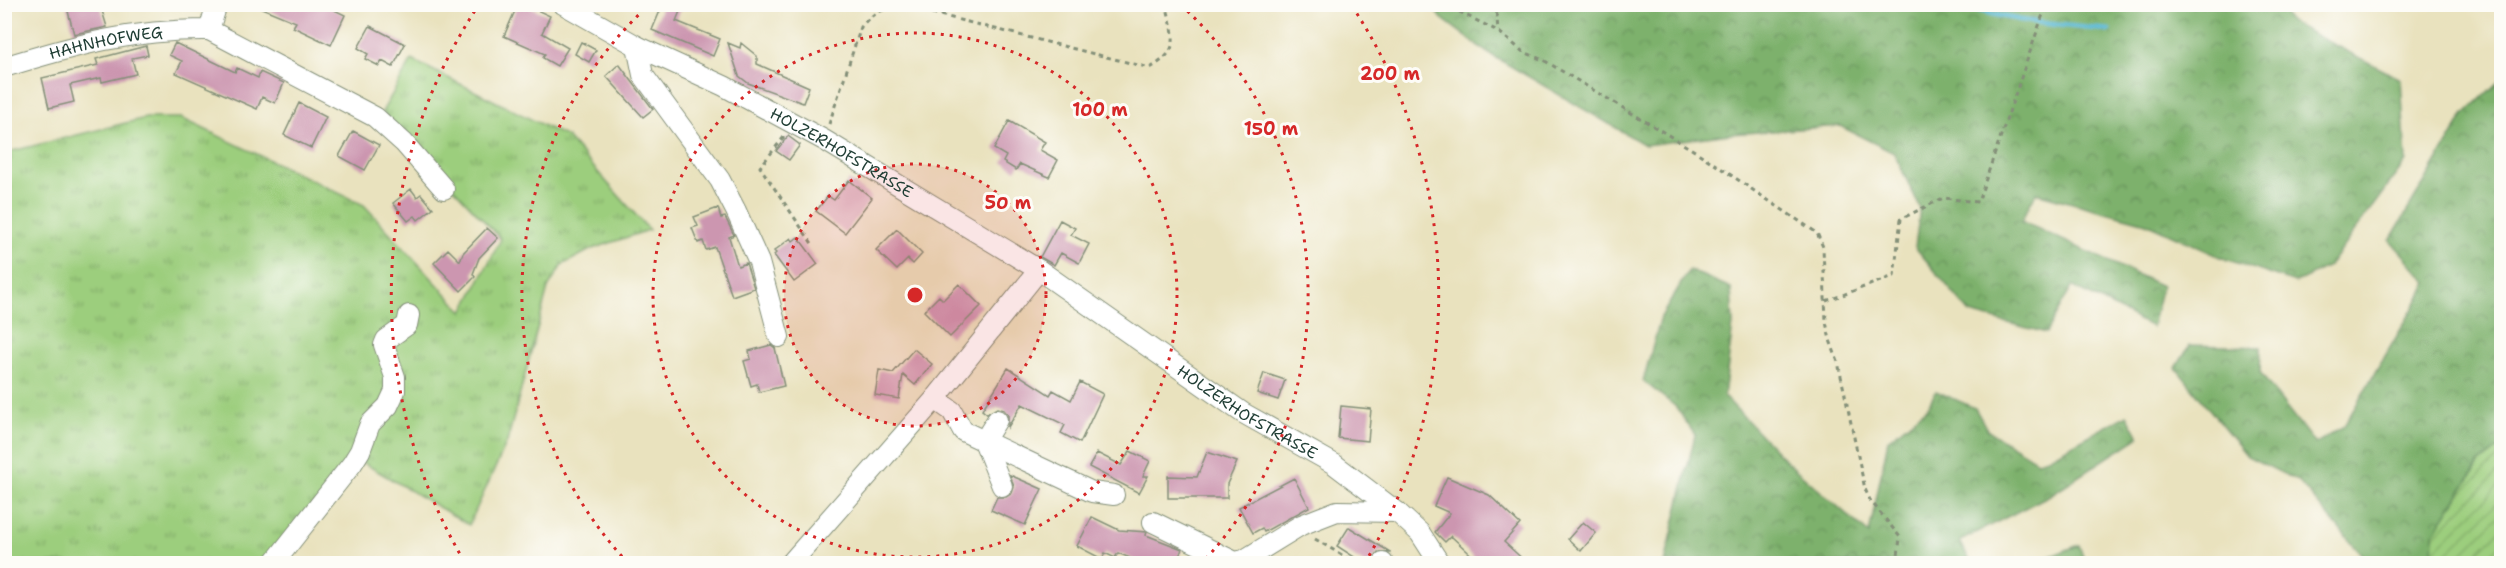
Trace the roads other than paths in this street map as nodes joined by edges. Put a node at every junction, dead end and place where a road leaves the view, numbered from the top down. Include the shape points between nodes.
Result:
1 (217, 4) edge
2 (563, 4) edge
3 (209, 30) junction
4 (637, 46) junction
5 (4, 67) edge
6 (444, 189) dead end
7 (1039, 270) junction
8 (409, 315) dead end
9 (779, 337) dead end
10 (935, 399) junction
11 (997, 420) dead end
12 (984, 441) junction
13 (1002, 486) dead end
14 (1114, 495) dead end
15 (1397, 512) junction
16 (1153, 522) dead end
17 (1245, 562) edge
18 (273, 564) edge
19 (790, 564) edge
20 (1440, 564) edge

1 - 3 street
2 - 4 street, HOLZERHOFSTRASSE
3 - 5 street, HAHNHOFWEG via 129,33
3 - 6 street, HAHNHOFWEG via 375,117
4 - 7 street, HOLZERHOFSTRASSE via 724,86 824,140
4 - 9 street via 643,75 720,180 736,211 759,262
7 - 10 street
7 - 15 street, HOLZERHOFSTRASSE via 1243,412 1334,464
8 - 18 street via 407,325 384,345 395,377 392,399 369,424 352,464
10 - 12 street via 952,411 963,431
10 - 19 street
11 - 12 street
12 - 13 street
12 - 14 street via 1092,492
15 - 17 street via 1337,511 1298,528
15 - 20 street, HOLZERHOFSTRASSE via 1420,533
16 - 17 street via 1235,562

